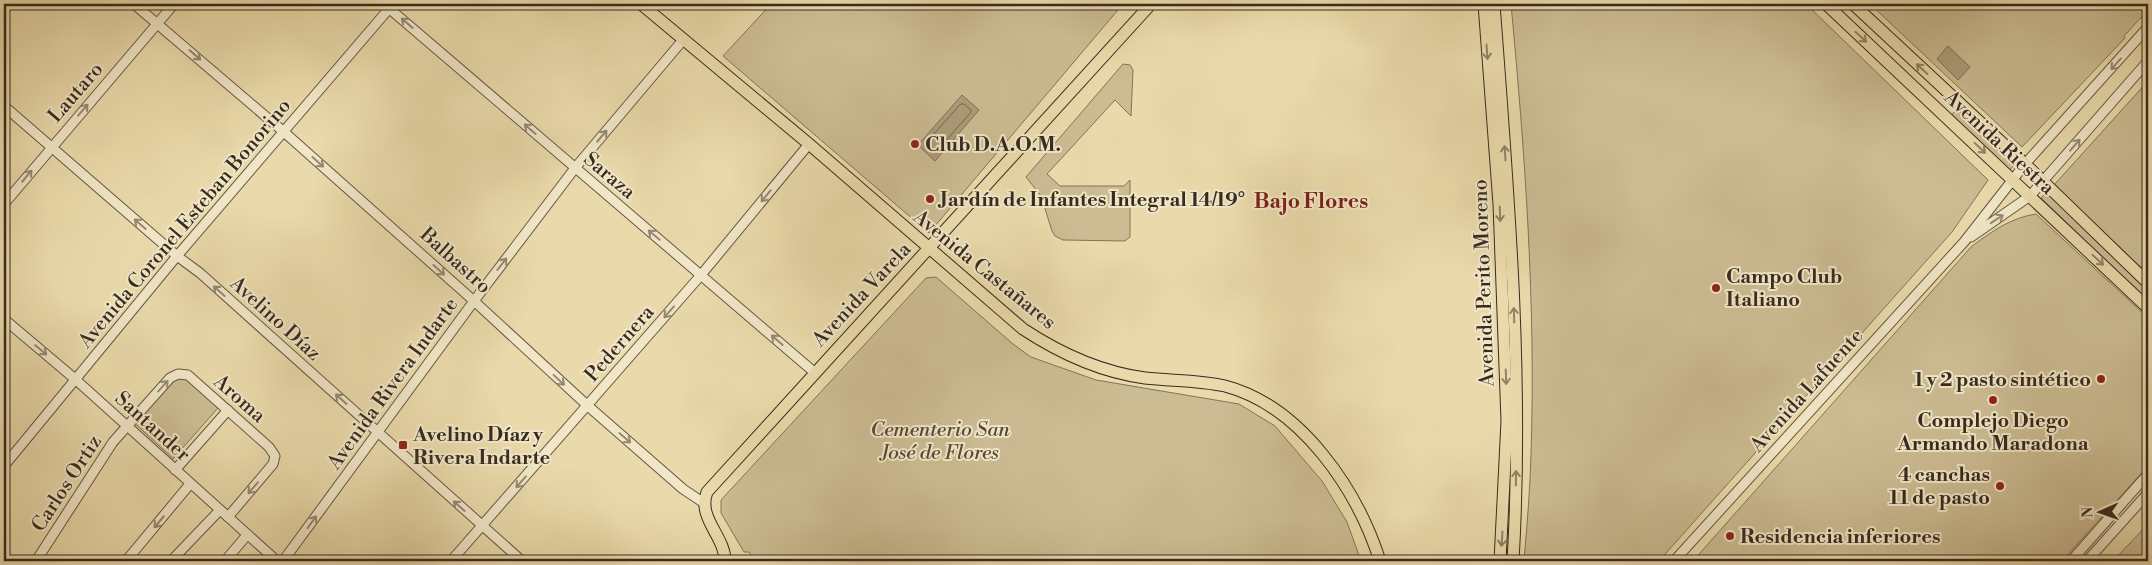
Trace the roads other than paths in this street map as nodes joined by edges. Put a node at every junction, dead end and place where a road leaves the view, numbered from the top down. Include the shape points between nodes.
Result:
1 (134, 4) edge
2 (174, 4) edge
3 (641, 4) edge
4 (1151, 4) edge
5 (1484, 4) edge
6 (1494, 4) edge
7 (1826, 4) edge
8 (1853, 4) edge
9 (389, 5) edge
10 (158, 24) junction
11 (2148, 27) edge
12 (682, 40) junction
13 (2148, 61) edge
14 (4, 106) edge
15 (284, 132) junction
16 (808, 144) junction
17 (51, 147) junction
18 (2025, 164) junction
19 (575, 168) junction
20 (2012, 179) junction
21 (2043, 182) junction
22 (2030, 196) junction
23 (4, 204) edge
24 (1964, 242) junction
25 (929, 248) junction
26 (177, 256) junction
27 (701, 275) junction
28 (2148, 283) edge
29 (474, 301) junction
30 (2148, 308) edge
31 (4, 319) edge
32 (814, 372) junction
33 (178, 374) joint
34 (75, 379) junction
35 (588, 406) junction
36 (228, 410) junction
37 (126, 425) junction
38 (377, 432) junction
39 (4, 466) edge
40 (175, 470) junction
41 (2148, 474) edge
42 (190, 484) junction
43 (2148, 493) edge
44 (704, 503) junction
45 (219, 511) junction
46 (228, 517) junction
47 (482, 527) junction
48 (247, 535) junction
49 (36, 561) edge
50 (126, 561) edge
51 (171, 561) edge
52 (225, 561) edge
53 (277, 561) edge
54 (284, 561) edge
55 (452, 561) edge
56 (522, 561) edge
57 (725, 561) edge
58 (1380, 561) edge
59 (1500, 561) edge
60 (1513, 561) edge
61 (1674, 561) edge
62 (2071, 561) edge
63 (2087, 561) edge

1 - 10 street, Balbastro
2 - 10 street, Lautaro
3 - 12 main road, Avenida Castañares
4 - 25 main road, Avenida Varela
5 -> 59 main road, Avenida Perito Moreno via 1499,204 1507,420
60 -> 6 main road, Avenida Perito Moreno via 1518,418 1510,207
7 -> 20 main road, Avenida Riestra
18 -> 8 main road, Avenida Riestra
9 - 15 street, Avenida Coronel Esteban Bonorino
19 -> 9 street, Saraza
10 -> 15 street, Balbastro
17 -> 10 street, Lautaro
11 -> 18 street, Avenida Lafuente
12 - 16 main road, Avenida Castañares
19 -> 12 street, Avenida Rivera Indarte
21 -> 13 street, Avenida Lafuente
14 - 17 street, Avelino Díaz
15 - 26 street, Avenida Coronel Esteban Bonorino
15 -> 29 street, Balbastro
16 - 25 main road, Avenida Castañares
16 -> 27 street, Pedernera
23 -> 17 street, Lautaro
26 -> 17 street, Avelino Díaz
18 - 20 street, Avenida Lafuente
18 - 21 main road, Avenida Riestra
27 -> 19 street, Saraza
29 -> 19 street, Avenida Rivera Indarte
20 - 22 main road, Avenida Riestra
20 - 24 street, Avenida Lafuente
21 - 22 street, Avenida Lafuente
21 - 28 main road, Avenida Riestra
24 -> 22 street, Avenida Lafuente
22 -> 30 main road, Avenida Riestra
24 - 61 street, Avenida Lafuente
25 - 32 main road, Avenida Varela
25 - 58 main road, Avenida Castañares via 1023,329 1065,354 1098,368 1131,376 1201,381 1226,387 1282,413 1314,445 1349,494
26 - 34 street, Avenida Coronel Esteban Bonorino
38 -> 26 street, Avelino Díaz
32 -> 27 street, Saraza
27 -> 35 street, Pedernera
29 -> 35 street, Balbastro
29 - 38 street, Avenida Rivera Indarte
31 -> 34 street, Santander
32 - 44 main road, Avenida Varela via 707,492
33 - 36 street, Aroma via 188,375
37 -> 33 street, Carlos Ortiz via 170,378
34 - 37 street, Santander
34 - 39 street, Avenida Coronel Esteban Bonorino
35 -> 44 street, Balbastro via 683,489
35 -> 47 street, Pedernera
36 - 40 street
36 -> 46 street, Aroma via 275,456 274,464
37 - 40 street, Santander
37 - 49 street, Carlos Ortiz
47 -> 38 street, Avelino Díaz
54 -> 38 street, Avenida Rivera Indarte
40 - 42 street, Santander
41 - 62 street
42 - 45 street, Santander
42 -> 50 street
43 - 63 street
44 - 57 main road via 724,549
45 - 46 street, Santander
45 - 51 street
46 - 48 street, Santander
47 - 55 street, Pedernera
47 - 56 street, Avelino Díaz
48 - 52 street
48 - 53 street, Santander

